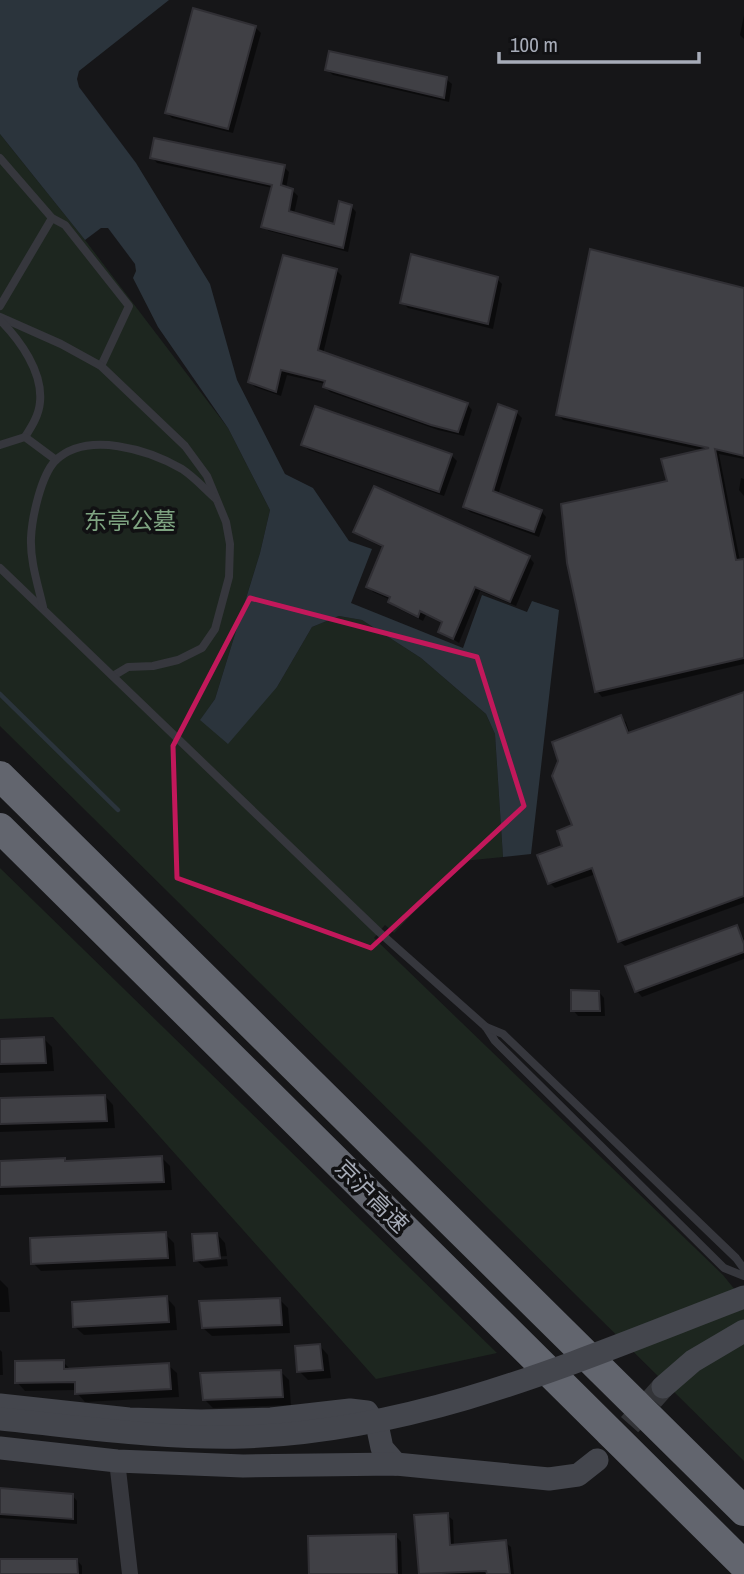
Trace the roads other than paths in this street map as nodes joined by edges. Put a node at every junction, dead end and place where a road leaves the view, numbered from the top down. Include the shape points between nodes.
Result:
1 (0, 158) edge
2 (52, 218) junction
3 (0, 306) edge
4 (0, 318) edge
5 (101, 366) junction
6 (25, 437) junction
7 (0, 445) edge
8 (56, 460) junction
9 (217, 500) junction
10 (0, 568) edge
11 (43, 609) junction
12 (113, 676) junction
13 (0, 776) edge
14 (0, 828) edge
15 (486, 1027) junction
16 (744, 1269) edge
17 (744, 1276) edge
18 (744, 1297) edge
19 (744, 1312) edge
20 (744, 1331) edge
21 (663, 1387) tunnel mouth
22 (0, 1405) edge
23 (0, 1419) edge
24 (0, 1434) edge
25 (0, 1448) edge
26 (597, 1460) tunnel mouth
27 (117, 1461) junction
28 (396, 1464) junction
29 (744, 1511) edge
30 (744, 1565) edge
31 (130, 1574) edge

1 - 2 lane
2 - 3 lane
2 - 5 lane via 65,225 129,306
4 - 5 lane
4 - 6 lane via 25,351 36,377 40,400
5 - 9 lane via 185,446 207,476
6 - 7 lane
6 - 8 lane
8 - 9 lane via 77,448 101,445 132,450 184,471
8 - 11 lane via 40,493 31,539
9 - 12 lane via 230,544 229,577 215,629 202,648 178,660 128,667
10 - 11 lane
11 - 12 lane
12 - 15 lane via 379,932
13 - 29 highway, 京沪高速
14 - 30 highway, 京沪高速
15 - 16 lane via 503,1034
15 - 17 lane via 724,1268
18 - 23 main road, bridge via 535,1377 455,1404 379,1422 242,1437
19 - 24 main road via 508,1402 398,1432 310,1446 208,1450
20 - 21 main road via 693,1361
22 - 28 main road via 129,1419 201,1421 367,1412 378,1429 382,1448
25 - 27 main road
26 - 28 main road via 578,1475 549,1479
27 - 28 main road via 243,1466
27 - 31 street

